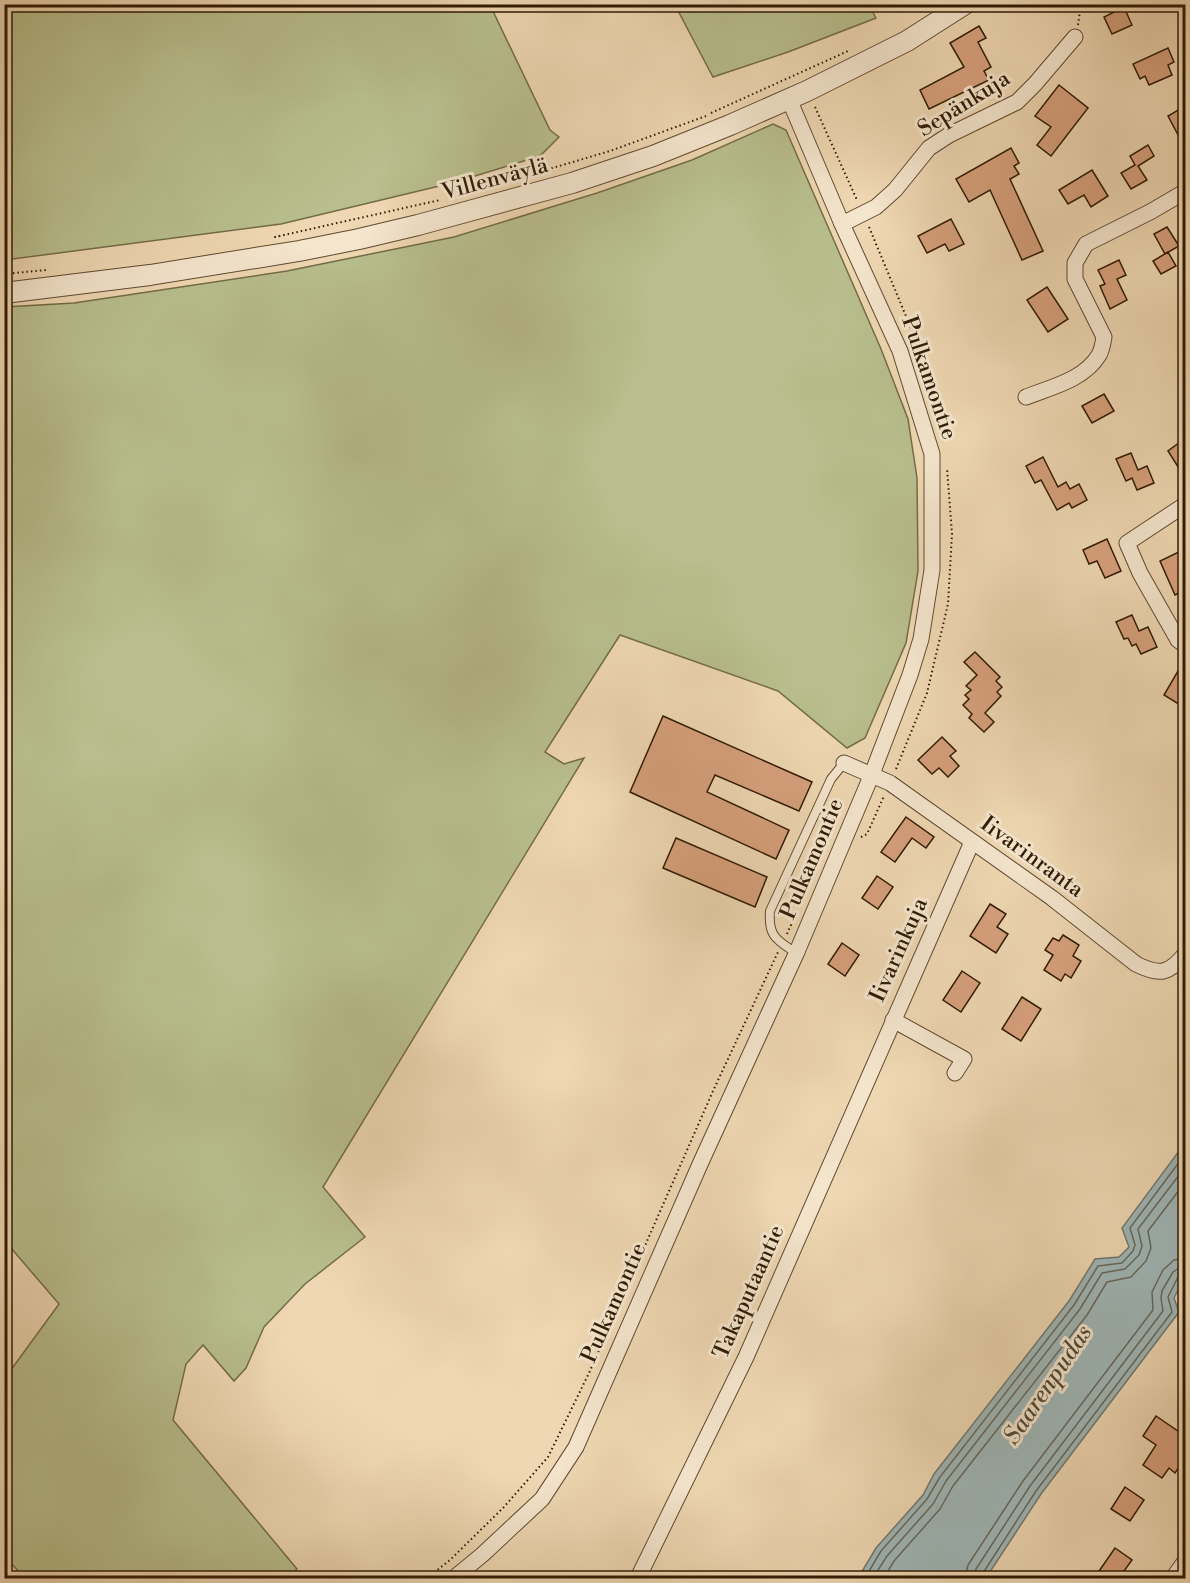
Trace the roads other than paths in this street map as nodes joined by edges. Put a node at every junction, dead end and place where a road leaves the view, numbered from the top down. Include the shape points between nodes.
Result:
1 (965, 4) edge
2 (1075, 37) road end
3 (789, 99) junction
4 (1185, 191) edge
5 (842, 224) junction
6 (4, 293) edge
7 (1026, 397) dead end
8 (1185, 504) edge
9 (1185, 646) edge
10 (844, 764) joint
11 (872, 774) junction
12 (972, 842) junction
13 (1185, 953) edge
14 (796, 954) junction
15 (893, 1020) junction
16 (955, 1073) dead end
17 (1185, 1560) edge
18 (454, 1578) edge
19 (638, 1578) edge
20 (1173, 1578) edge

1 - 3 street, Villenväylä via 908,41
2 - 5 street, Sepänkuja via 1017,102 929,148 876,207
3 - 5 street, Pulkamontie
3 - 6 street, Villenväylä via 653,156 549,190 418,225 273,256
4 - 7 street via 1086,244 1075,263 1075,279 1104,337 1100,354 1070,380
5 - 11 street, Pulkamontie via 900,351 932,454 932,570 921,639
8 - 9 street via 1127,543 1140,573
10 - 11 street, Iivarinranta
10 - 14 lane via 831,778 770,911 774,937
11 - 12 street, Iivarinranta
11 - 14 street, Pulkamontie
12 - 13 street, Iivarinranta via 1150,971 1166,971
12 - 15 street, Iivarinkuja
14 - 18 street, Pulkamontie via 576,1447 542,1498
15 - 16 street, Iivarinkuja via 964,1059
15 - 19 street, Takaputaantie via 746,1357
17 - 20 street

